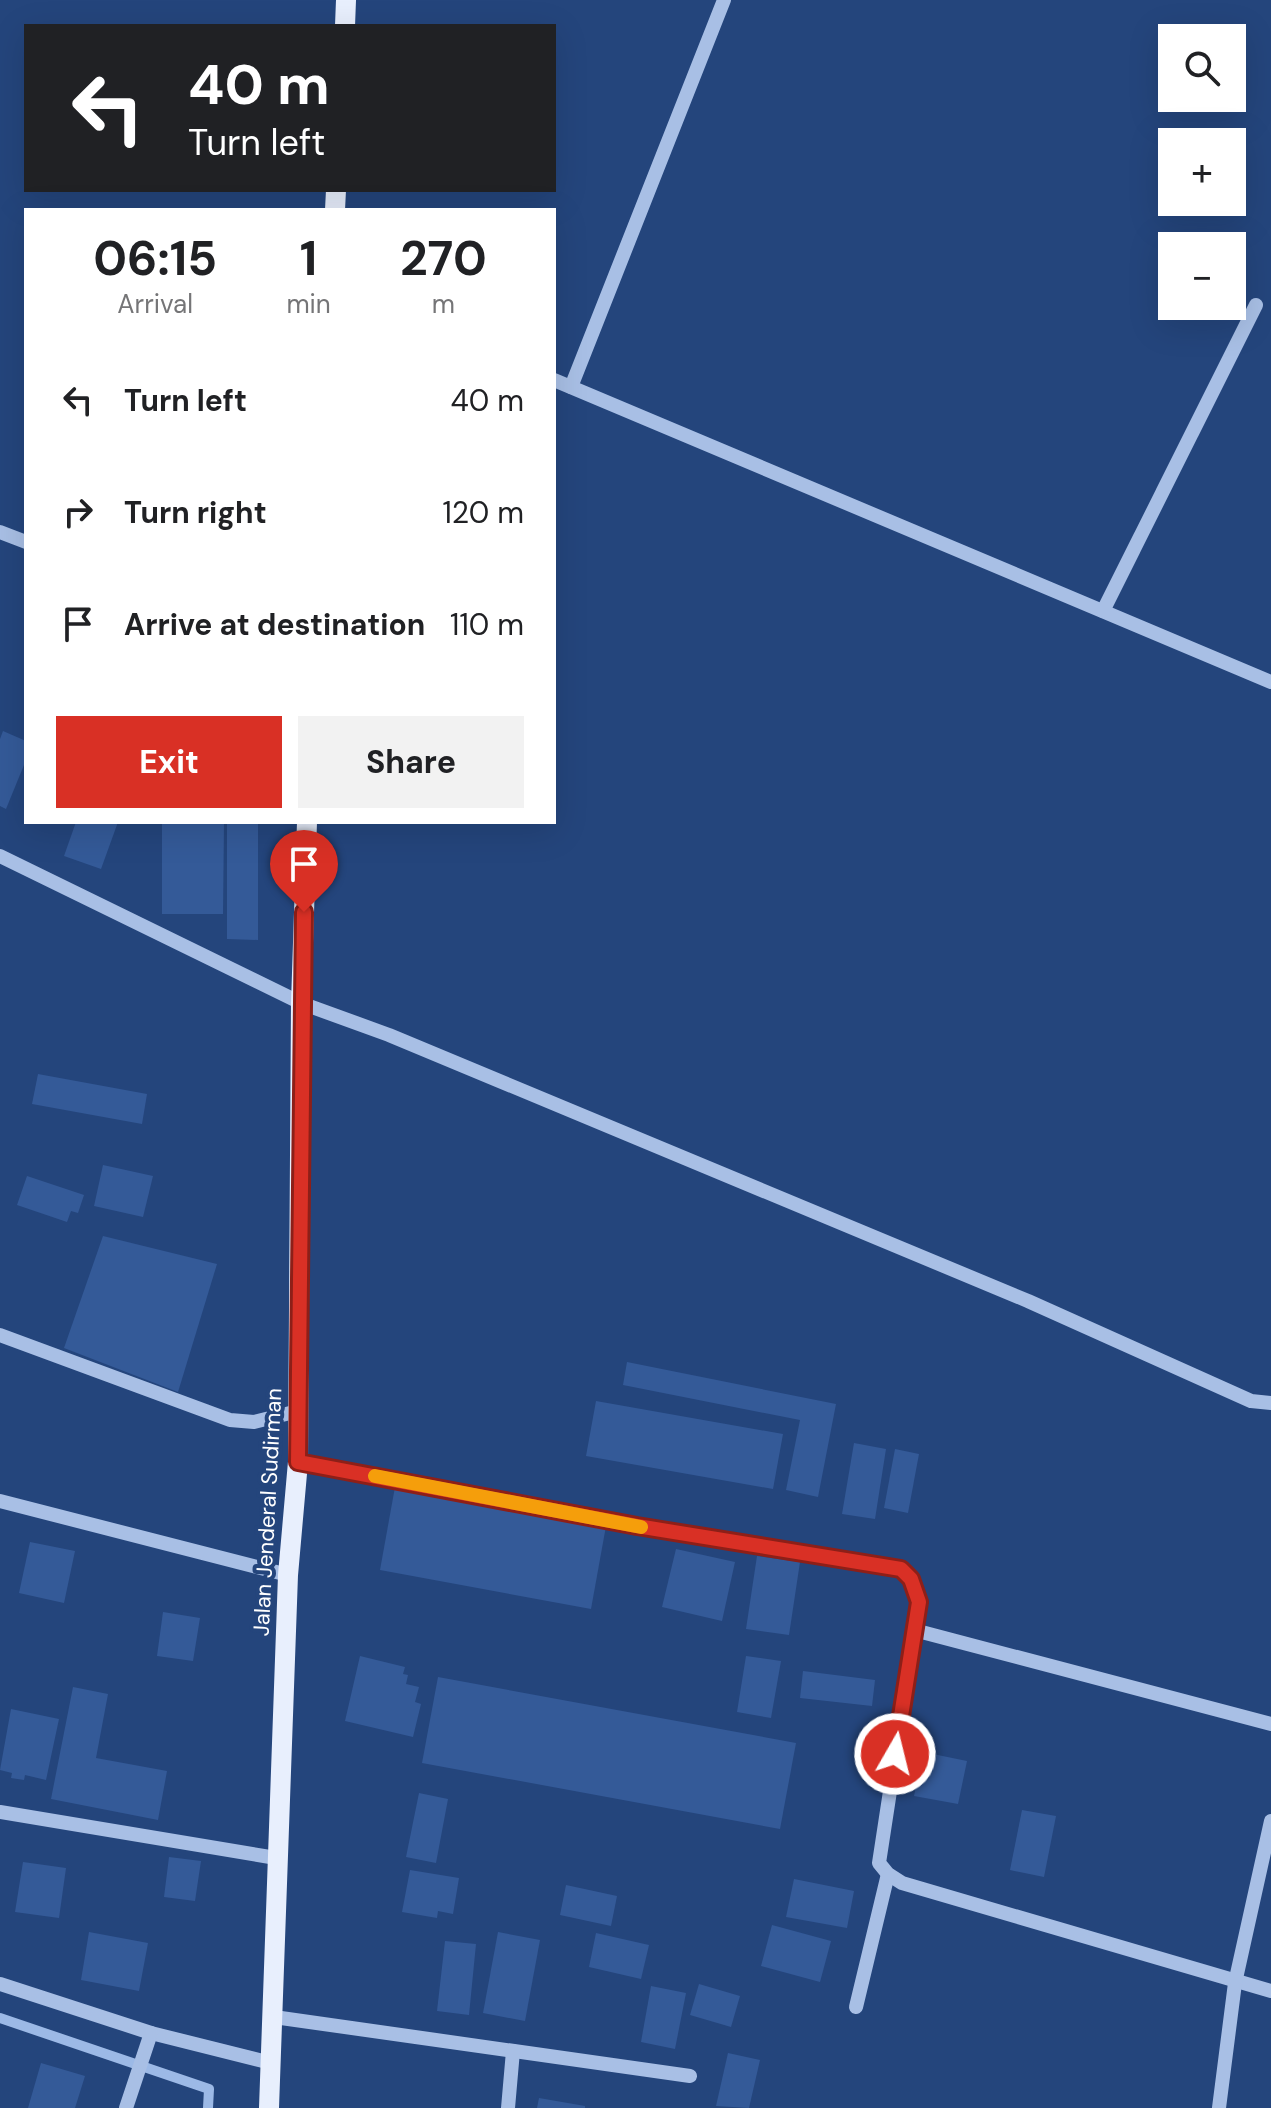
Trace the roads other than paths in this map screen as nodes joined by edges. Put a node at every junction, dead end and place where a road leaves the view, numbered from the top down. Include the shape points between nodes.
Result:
1 (346, 0) edge
2 (724, 0) edge
3 (345, 24) edge
4 (1256, 305) dead end
5 (556, 381) edge
6 (571, 387) junction
7 (0, 532) edge
8 (24, 541) edge
9 (1103, 611) junction
10 (1271, 682) edge
11 (307, 824) edge
12 (0, 856) edge
13 (301, 1003) junction
14 (0, 1335) edge
15 (1271, 1403) edge
16 (298, 1411) junction
17 (298, 1462) junction
18 (0, 1501) edge
19 (288, 1575) junction
20 (914, 1630) junction
21 (1271, 1724) edge
22 (0, 1812) edge
23 (1271, 1821) edge
24 (276, 1858) junction
25 (888, 1874) junction
26 (1235, 1983) junction
27 (0, 1984) edge
28 (1271, 1991) edge
29 (856, 2007) dead end
30 (274, 2017) junction
31 (151, 2033) junction
32 (513, 2051) junction
33 (271, 2063) junction
34 (690, 2076) dead end
35 (127, 2103) edge
36 (269, 2108) edge
37 (508, 2108) edge
38 (1219, 2108) edge

1 - 3 main road
2 - 6 street
4 - 9 street
5 - 6 street
6 - 9 street
7 - 8 street
9 - 10 street
11 - 13 main road, Jalan Jenderal Sudirman
12 - 13 street
13 - 15 street via 1013,1295 1251,1401
13 - 16 main road, Jalan Jenderal Sudirman
14 - 16 street via 230,1420 254,1422
16 - 17 main road, Jalan Jenderal Sudirman
17 - 19 main road, Jalan Jenderal Sudirman
17 - 20 street via 901,1569 919,1602
18 - 19 street
19 - 24 main road, Jalan Jenderal Sudirman
20 - 21 street
20 - 25 street via 879,1863
22 - 24 street
23 - 26 street
24 - 30 main road, Jalan Jenderal Sudirman
25 - 26 street via 902,1883
25 - 29 street
26 - 28 street
26 - 38 street
27 - 31 street
30 - 32 street
30 - 33 main road, Jalan Jenderal Sudirman
31 - 33 street
31 - 35 street
32 - 34 street
32 - 37 street
33 - 36 main road, Jalan Jenderal Sudirman

